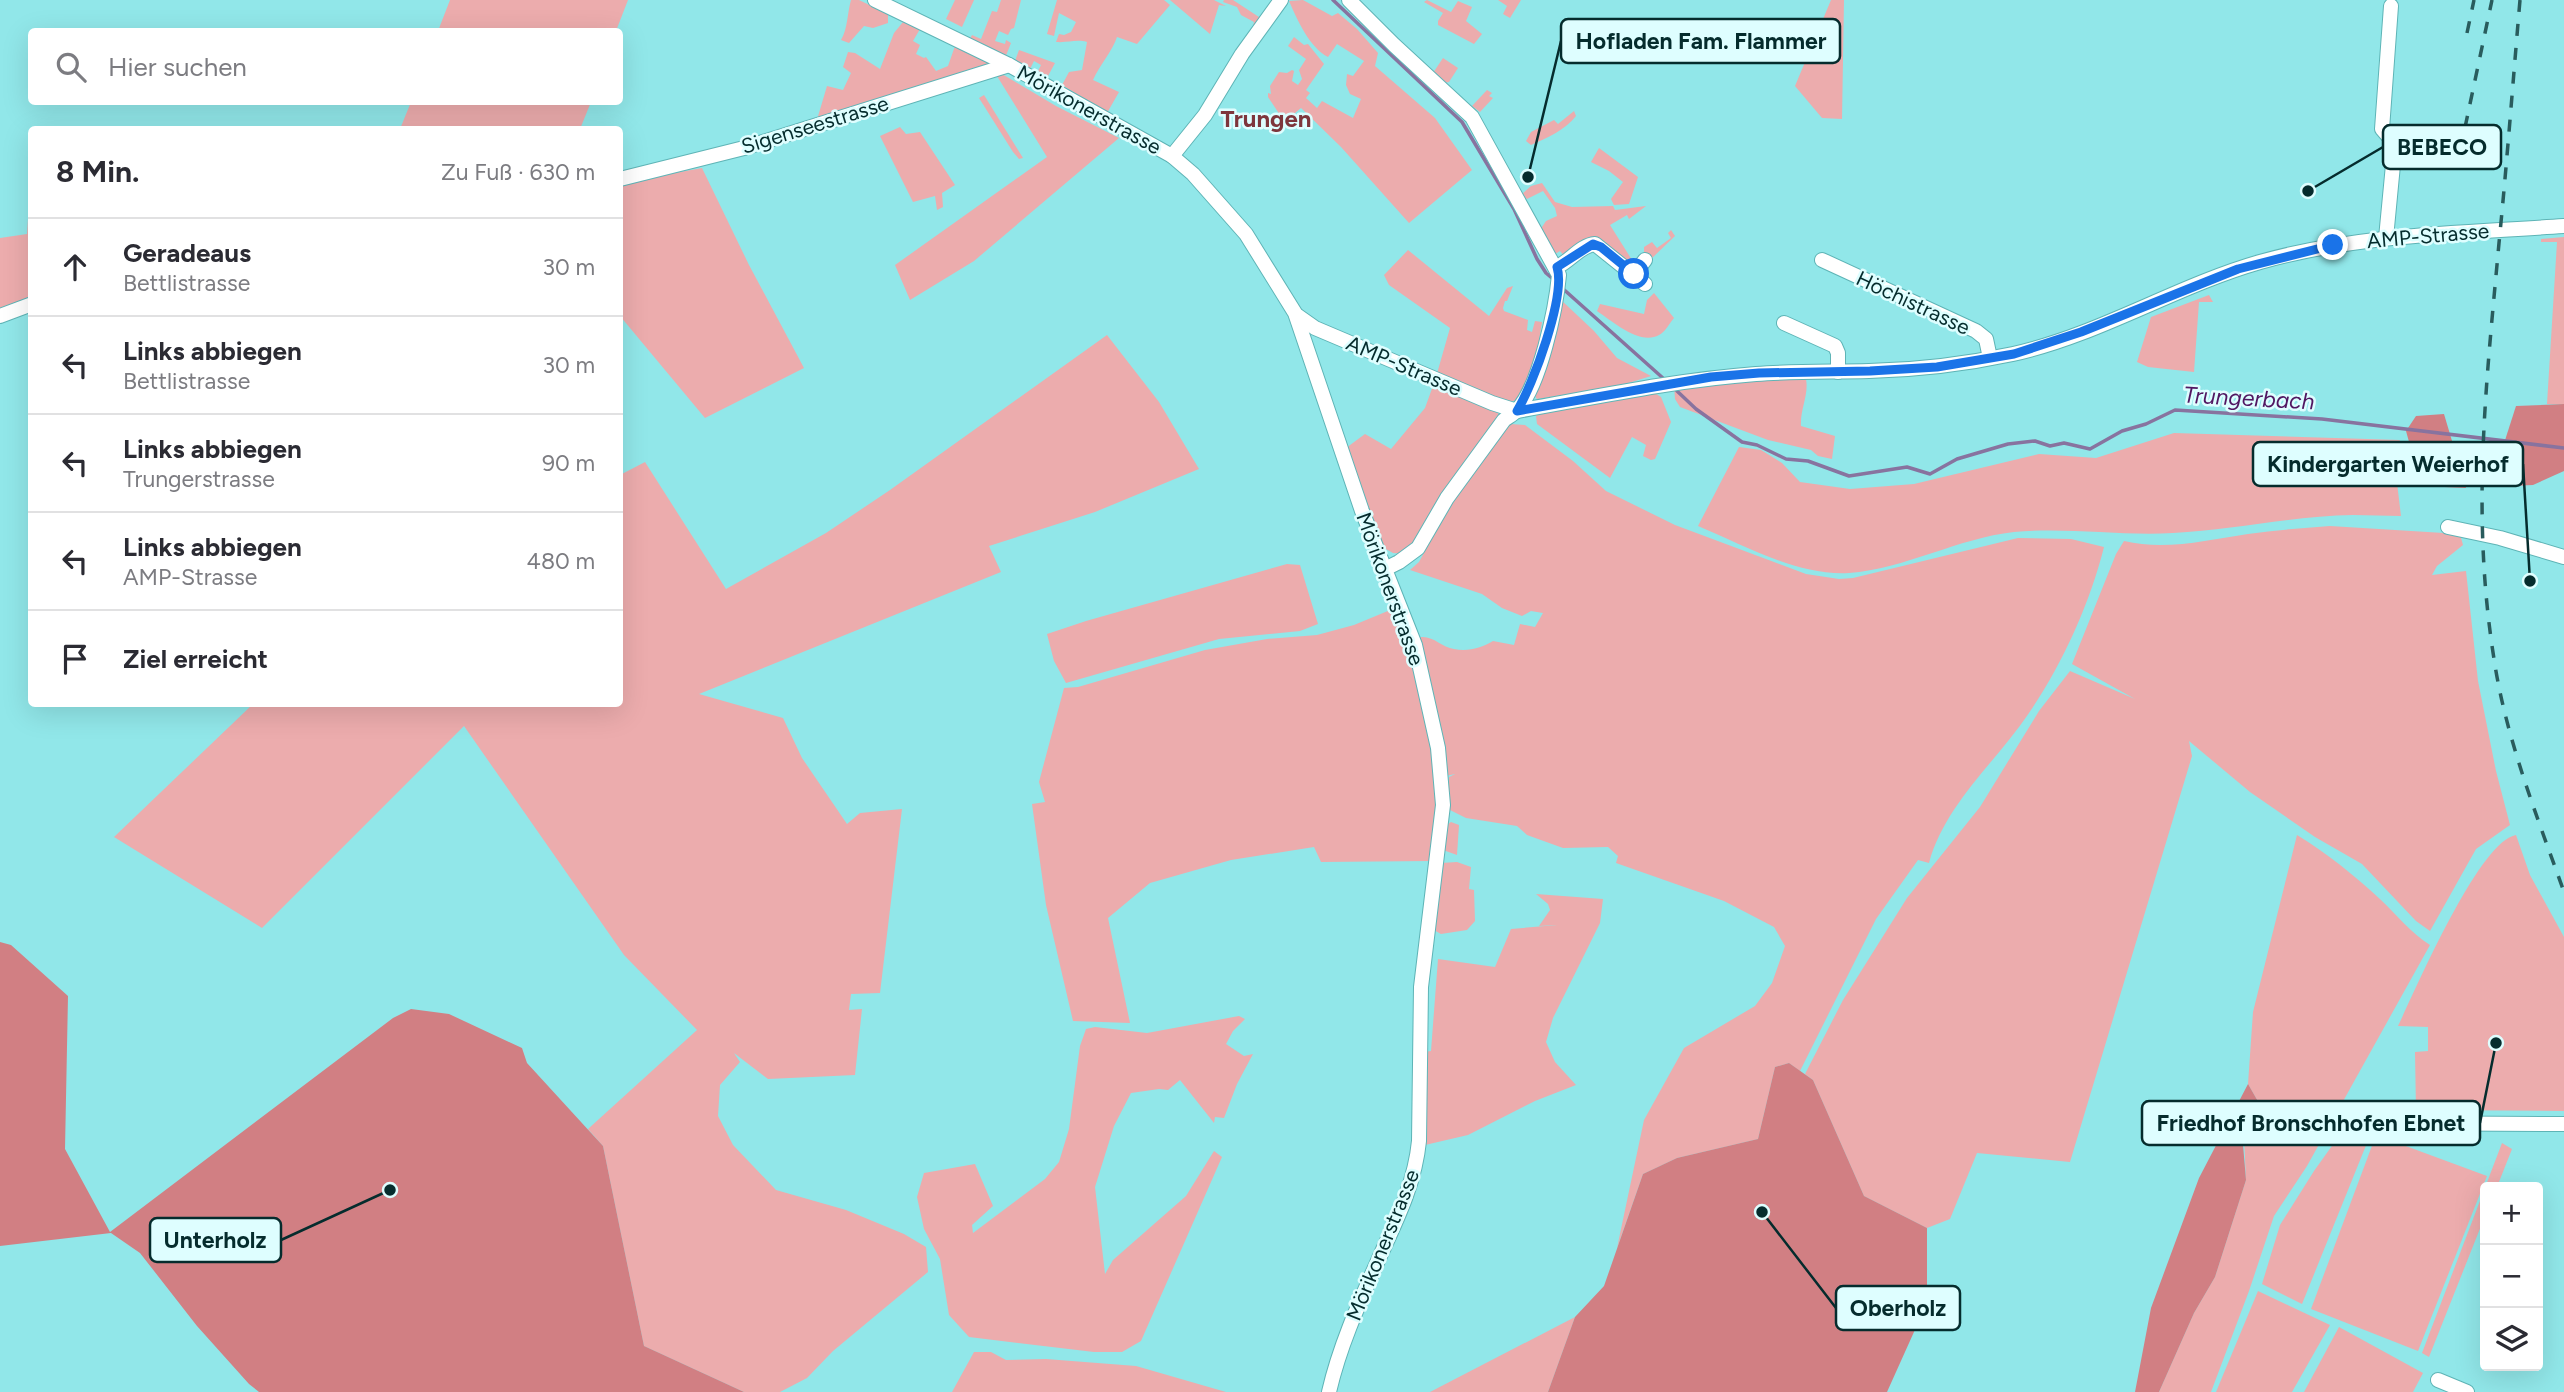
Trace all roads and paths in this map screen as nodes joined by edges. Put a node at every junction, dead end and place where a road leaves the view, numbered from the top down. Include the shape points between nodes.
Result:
1 (875, 0) edge
2 (1281, 0) edge
3 (1349, 0) edge
4 (2391, 6) dead end
5 (1009, 65) junction
6 (1172, 156) junction
7 (623, 178) edge
8 (2564, 226) edge
9 (2386, 238) junction
10 (1645, 260) dead end
11 (1822, 260) dead end
12 (1558, 271) junction
13 (28, 306) edge
14 (1295, 313) junction
15 (0, 316) edge
16 (1784, 323) dead end
17 (1990, 358) junction
18 (1838, 372) junction
19 (1517, 411) junction
20 (2448, 527) dead end
21 (2564, 557) edge
22 (1385, 569) junction
23 (2366, 1122) dead end
24 (2564, 1124) edge
25 (2438, 1380) dead end
26 (1329, 1392) edge
27 (2467, 1392) edge

1 - 5 street, Mörikonerstrasse
2 - 6 street via 1205,115
3 - 12 street via 1472,117
4 - 9 street via 2382,129 2395,144
5 - 6 street, Mörikonerstrasse
5 - 7 street, Sigenseestrasse via 744,148
6 - 14 street, Mörikonerstrasse via 1246,234
8 - 9 street, AMP-Strasse
9 - 17 street, AMP-Strasse via 2260,262 2081,332
10 - 12 street via 1639,279 1593,244
11 - 17 street, Höchistrasse via 1976,331 1986,339
12 - 19 street via 1558,291 1540,362
13 - 15 street
14 - 19 street, AMP-Strasse via 1315,328
14 - 22 street, Mörikonerstrasse
16 - 18 street via 1835,346
17 - 18 street, AMP-Strasse via 1937,367
18 - 19 street, AMP-Strasse via 1711,377
19 - 22 street via 1504,420 1447,498 1418,548
20 - 21 street
22 - 26 street, Mörikonerstrasse via 1415,645 1438,748 1443,805 1421,987 1416,1166 1344,1343
23 - 24 street
25 - 27 street

